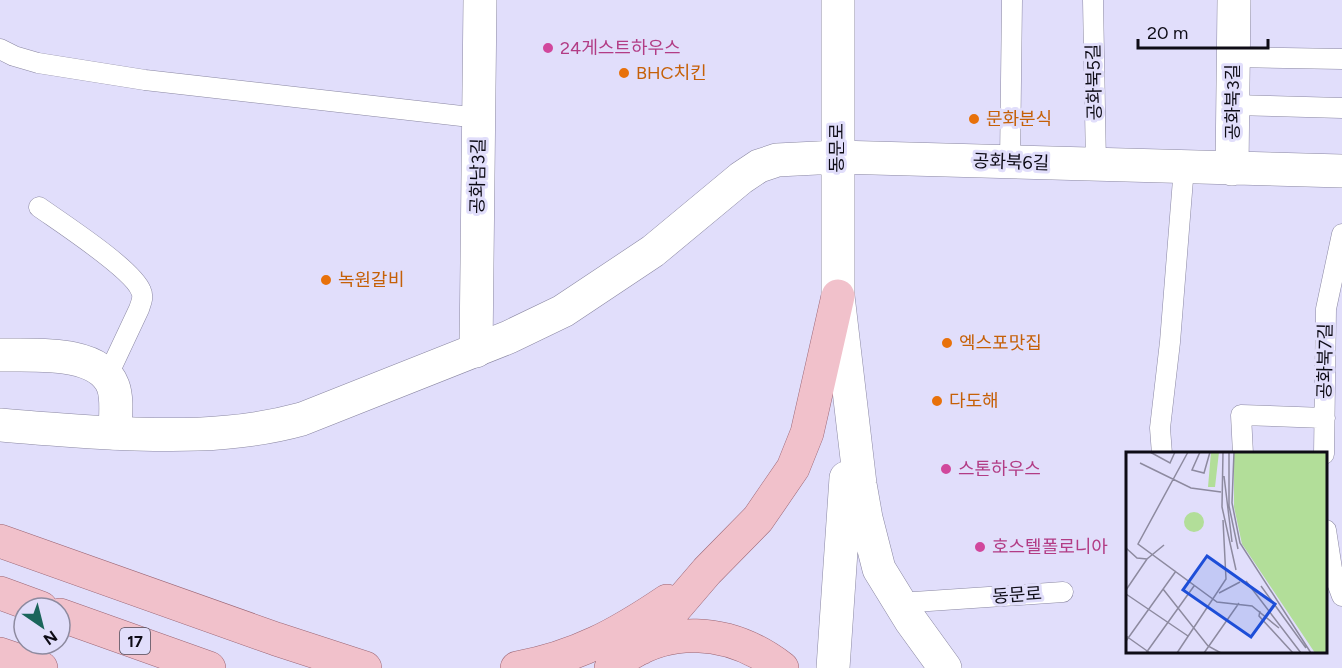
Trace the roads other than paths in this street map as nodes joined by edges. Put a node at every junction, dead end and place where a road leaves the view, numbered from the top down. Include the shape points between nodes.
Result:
1 (480, 0) edge
2 (838, 0) edge
3 (1011, 0) edge
4 (1093, 0) edge
5 (1234, 0) edge
6 (0, 49) edge
7 (1233, 57) junction
8 (1342, 60) edge
9 (1233, 105) junction
10 (1342, 108) edge
11 (479, 118) junction
12 (837, 157) junction
13 (1010, 162) junction
14 (1096, 165) junction
15 (1184, 167) junction
16 (1232, 169) junction
17 (1342, 171) edge
18 (39, 207) dead end
19 (1342, 234) edge
20 (838, 296) junction
21 (476, 351) junction
22 (0, 355) edge
23 (107, 377) junction
24 (850, 407) junction
25 (1324, 418) junction
26 (0, 425) edge
27 (115, 433) junction
28 (1162, 452) edge
29 (1243, 452) edge
30 (1324, 452) edge
31 (1327, 536) edge
32 (0, 541) edge
33 (707, 571) junction
34 (1063, 592) dead end
35 (1342, 596) edge
36 (898, 603) junction
37 (72, 619) edge
38 (641, 648) junction
39 (0, 654) edge
40 (41, 668) edge
41 (209, 668) edge
42 (365, 668) edge
43 (517, 668) edge
44 (611, 668) edge
45 (782, 668) edge
46 (833, 668) edge
47 (945, 668) edge

1 - 11 street, 공화남3길
2 - 12 street, 동문로
3 - 13 lane
4 - 14 lane, 공화북5길
5 - 7 street, 공화북3길
6 - 11 lane via 38,63 145,80
7 - 8 lane
7 - 9 street, 공화북3길
9 - 10 lane
9 - 16 street, 공화북3길
11 - 21 street, 공화남3길
12 - 13 street, 공화북6길
12 - 20 street, 동문로
12 - 21 street, 공화북6길 via 777,160 759,166 609,281 563,311
13 - 14 street, 공화북6길
14 - 15 street, 공화북6길
15 - 16 street, 공화북6길
15 - 28 lane via 1160,428
16 - 17 street, 공화북6길
18 - 23 lane via 96,247 141,290 139,309
19 - 25 lane, 공화북7길 via 1326,309
20 - 24 street, 동문로
20 - 33 main road via 807,433 797,460 758,519
21 - 27 street, 공화북6길 via 329,410 275,426 218,434
22 - 23 street via 77,359
23 - 27 street via 114,388
24 - 36 street via 873,550
24 - 46 street
25 - 29 lane, 공화북7길 via 1241,415
25 - 30 lane, 공화북7길
26 - 27 street, 공화북6길
31 - 35 lane
32 - 42 main road
33 - 38 main road
33 - 43 main road via 645,616 595,645
34 - 36 lane, 동문로
36 - 47 street
37 - 41 main road, 17
38 - 44 main road
38 - 45 main road via 683,636 705,636 746,645
39 - 40 main road

